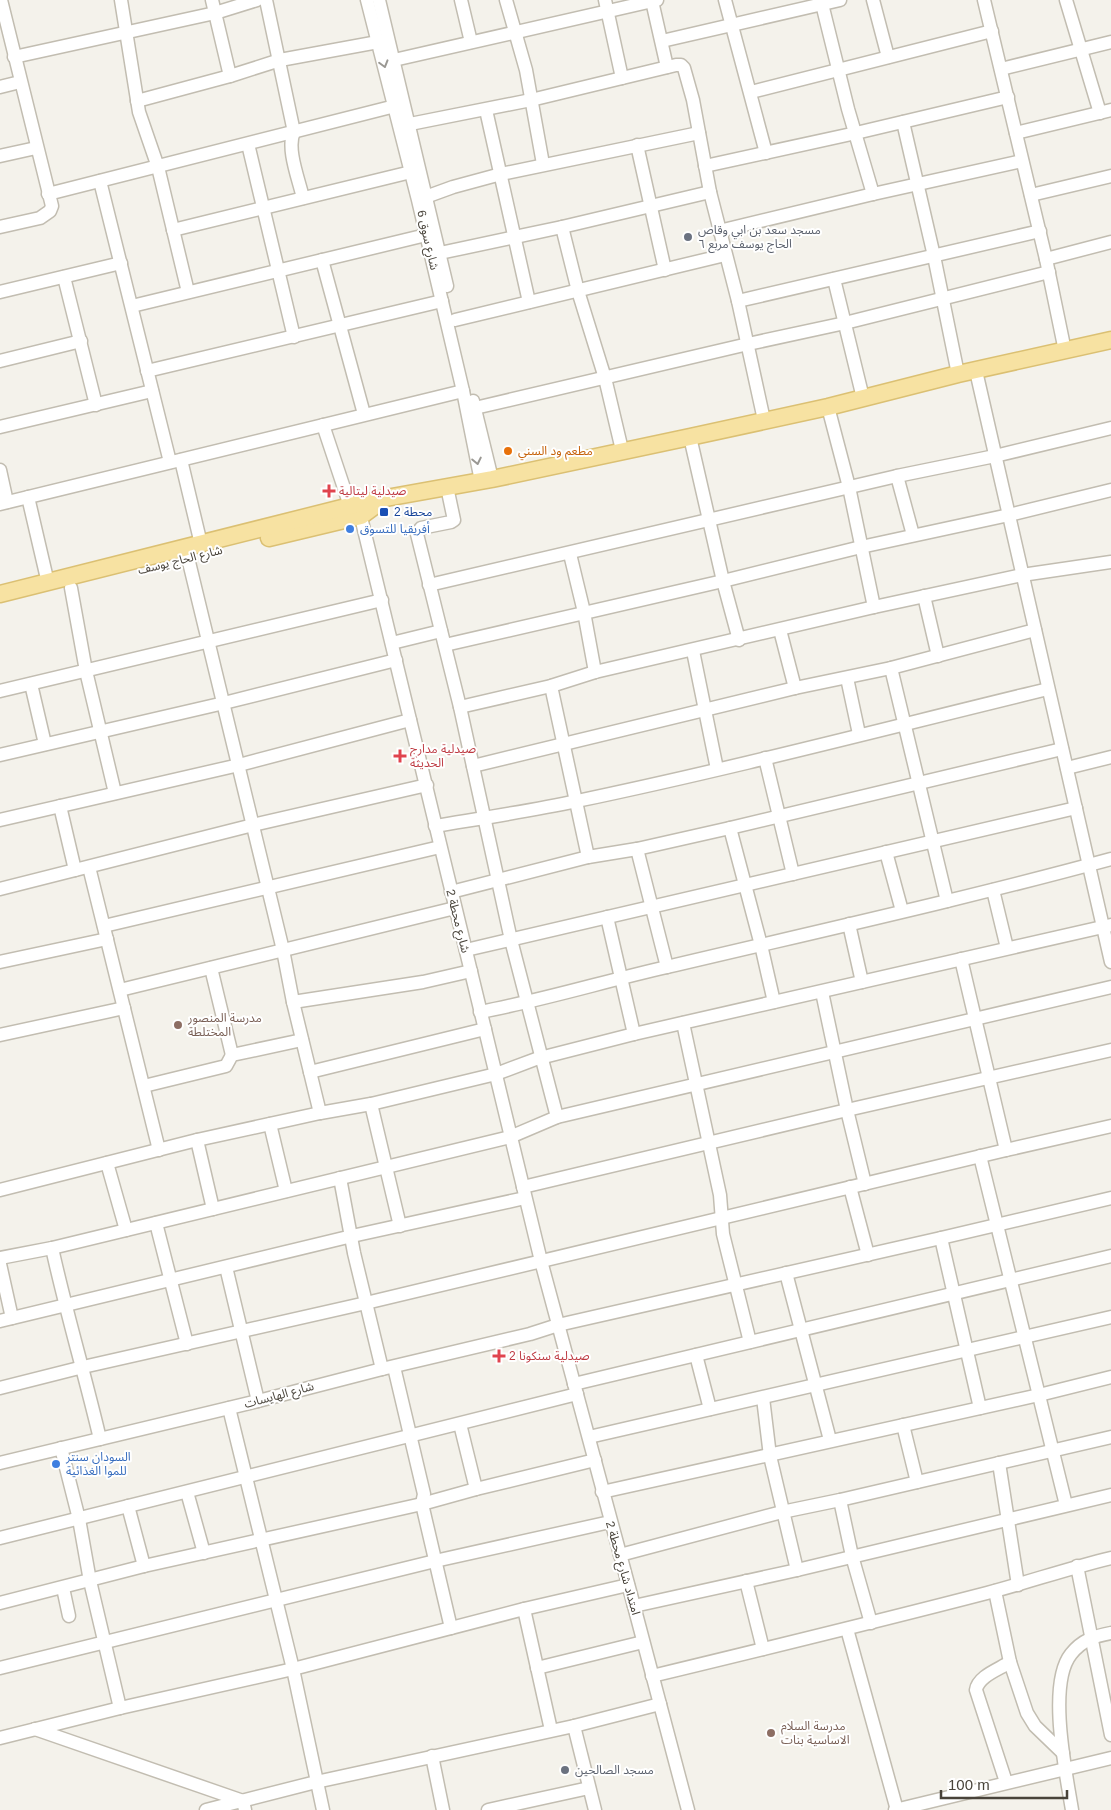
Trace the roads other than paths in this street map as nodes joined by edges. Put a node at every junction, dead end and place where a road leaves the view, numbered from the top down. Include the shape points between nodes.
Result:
1 (1, 0) edge
2 (121, 0) edge
3 (257, 0) edge
4 (266, 0) edge
5 (367, 0) edge
6 (379, 0) edge
7 (461, 0) edge
8 (506, 0) edge
9 (725, 0) edge
10 (840, 0) edge
11 (873, 0) edge
12 (1066, 0) edge
13 (654, 1) edge
14 (989, 1) edge
15 (822, 4) junction
16 (606, 5) edge
17 (214, 6) edge
18 (2, 14) edge
19 (732, 25) junction
20 (992, 31) junction
21 (127, 33) junction
22 (516, 34) junction
23 (662, 41) junction
24 (378, 42) junction
25 (471, 42) junction
26 (1111, 42) edge
27 (1080, 50) junction
28 (14, 57) junction
29 (888, 57) junction
30 (280, 60) junction
31 (394, 60) junction
32 (668, 67) junction
33 (839, 69) junction
34 (1001, 69) junction
35 (230, 76) junction
36 (622, 78) junction
37 (20, 82) junction
38 (0, 87) edge
39 (751, 92) junction
40 (1008, 97) junction
41 (531, 100) junction
42 (136, 101) junction
43 (395, 106) junction
44 (486, 110) junction
45 (1106, 111) edge
46 (903, 122) junction
47 (410, 124) junction
48 (294, 132) junction
49 (699, 133) junction
50 (856, 133) junction
51 (1016, 133) junction
52 (248, 144) junction
53 (637, 145) junction
54 (36, 148) junction
55 (766, 153) junction
56 (0, 156) edge
57 (1022, 161) junction
58 (543, 164) junction
59 (158, 166) junction
60 (705, 166) junction
61 (412, 172) junction
62 (501, 174) junction
63 (1111, 176) edge
64 (100, 181) junction
65 (917, 185) junction
66 (710, 192) junction
67 (48, 194) junction
68 (873, 194) junction
69 (1031, 195) junction
70 (303, 198) junction
71 (423, 198) junction
72 (650, 205) junction
73 (264, 208) junction
74 (0, 227) edge
75 (562, 227) junction
76 (173, 230) junction
77 (1040, 230) junction
78 (719, 231) junction
79 (426, 235) junction
80 (514, 236) junction
81 (1111, 242) edge
82 (440, 253) junction
83 (725, 255) junction
84 (934, 256) junction
85 (1046, 259) junction
86 (322, 260) junction
87 (120, 263) junction
88 (665, 270) junction
89 (279, 271) junction
90 (1049, 272) junction
91 (64, 277) junction
92 (834, 279) junction
93 (578, 291) junction
94 (0, 292) edge
95 (188, 292) junction
96 (942, 299) junction
97 (442, 301) junction
98 (738, 301) junction
99 (529, 302) junction
100 (132, 306) junction
101 (455, 320) junction
102 (846, 323) junction
103 (340, 326) junction
104 (294, 337) junction
105 (81, 341) junction
106 (1110, 343) edge
107 (748, 344) junction
108 (1065, 351) junction
109 (0, 361) edge
110 (147, 371) junction
111 (976, 371) junction
112 (958, 374) junction
113 (605, 378) junction
114 (462, 391) junction
115 (152, 392) junction
116 (863, 398) junction
117 (96, 405) junction
118 (828, 407) junction
119 (475, 408) junction
120 (364, 414) junction
121 (764, 420) junction
122 (323, 425) junction
123 (0, 427) edge
124 (1111, 428) edge
125 (690, 437) junction
126 (622, 450) junction
127 (995, 456) junction
128 (175, 461) junction
129 (0, 470) edge
130 (897, 476) junction
131 (486, 480) junction
132 (447, 487) junction
133 (849, 487) junction
134 (1111, 490) edge
135 (28, 497) junction
136 (4, 503) edge
137 (356, 509) junction
138 (1009, 515) junction
139 (709, 520) junction
140 (912, 535) junction
141 (201, 544) junction
142 (861, 547) junction
143 (570, 554) junction
144 (188, 558) junction
145 (1111, 562) edge
146 (1022, 574) junction
147 (723, 581) junction
148 (48, 583) junction
149 (430, 585) junction
150 (71, 588) junction
151 (0, 594) edge
152 (924, 596) junction
153 (382, 600) junction
154 (0, 605) edge
155 (874, 607) junction
156 (584, 612) junction
157 (780, 630) junction
158 (1035, 630) junction
159 (441, 631) junction
160 (739, 640) junction
161 (209, 641) junction
162 (392, 643) junction
163 (445, 645) junction
164 (693, 651) junction
165 (938, 656) junction
166 (396, 660) junction
167 (891, 668) junction
168 (86, 671) junction
169 (595, 672) junction
170 (847, 678) junction
171 (31, 684) junction
172 (552, 686) junction
173 (795, 688) junction
174 (1048, 689) junction
175 (0, 691) edge
176 (224, 703) junction
177 (460, 707) junction
178 (704, 711) junction
179 (410, 720) junction
180 (903, 724) junction
181 (101, 732) junction
182 (859, 734) junction
183 (564, 743) junction
184 (45, 744) junction
185 (1062, 749) junction
186 (0, 755) edge
187 (1111, 757) edge
188 (765, 758) junction
189 (239, 765) junction
190 (473, 766) junction
191 (1067, 768) junction
192 (717, 769) junction
193 (919, 783) junction
194 (427, 785) junction
195 (116, 793) junction
196 (576, 801) junction
197 (60, 806) junction
198 (1076, 808) junction
199 (780, 816) junction
200 (484, 818) junction
201 (0, 820) edge
202 (253, 825) junction
203 (436, 826) junction
204 (730, 828) junction
205 (933, 841) junction
206 (440, 847) junction
207 (637, 848) junction
208 (886, 852) junction
209 (588, 857) junction
210 (1111, 859) edge
211 (1089, 865) junction
212 (89, 867) junction
213 (75, 870) junction
214 (793, 874) junction
215 (498, 881) junction
216 (745, 885) junction
217 (268, 887) junction
218 (0, 889) edge
219 (993, 890) junction
220 (451, 892) junction
221 (947, 901) junction
222 (651, 907) junction
223 (455, 908) junction
224 (902, 911) junction
225 (607, 917) junction
226 (849, 924) junction
227 (104, 926) junction
228 (1107, 926) edge
229 (107, 939) junction
230 (511, 940) junction
231 (761, 945) junction
232 (1007, 948) junction
233 (284, 950) junction
234 (466, 950) junction
235 (961, 959) junction
236 (0, 962) edge
237 (1111, 962) edge
238 (667, 967) junction
239 (211, 968) junction
240 (470, 971) junction
241 (620, 978) junction
242 (862, 982) junction
243 (1111, 986) edge
244 (120, 990) junction
245 (822, 992) junction
246 (293, 1002) junction
247 (774, 1002) junction
248 (528, 1003) junction
249 (124, 1008) junction
250 (480, 1012) junction
251 (976, 1019) junction
252 (683, 1023) junction
253 (485, 1029) junction
254 (634, 1034) junction
255 (0, 1036) edge
256 (302, 1040) junction
257 (1111, 1050) edge
258 (835, 1052) junction
259 (232, 1055) junction
260 (541, 1058) junction
261 (310, 1072) junction
262 (496, 1074) junction
263 (990, 1078) junction
264 (696, 1084) junction
265 (144, 1086) junction
266 (371, 1104) junction
267 (847, 1110) junction
268 (320, 1113) junction
269 (557, 1117) junction
270 (270, 1124) junction
271 (1111, 1126) edge
272 (510, 1137) junction
273 (197, 1140) junction
274 (710, 1143) junction
275 (159, 1150) junction
276 (1006, 1150) junction
277 (980, 1156) junction
278 (107, 1163) junction
279 (387, 1167) junction
280 (340, 1178) junction
281 (865, 1184) junction
282 (850, 1187) junction
283 (0, 1190) edge
284 (286, 1190) junction
285 (524, 1192) junction
286 (1111, 1198) edge
287 (213, 1209) junction
288 (721, 1218) junction
289 (156, 1223) junction
290 (997, 1224) junction
291 (400, 1226) junction
292 (126, 1230) junction
293 (352, 1236) junction
294 (942, 1238) junction
295 (52, 1248) junction
296 (868, 1255) junction
297 (1111, 1256) edge
298 (0, 1258) edge
299 (541, 1261) junction
300 (0, 1264) edge
301 (226, 1267) junction
302 (786, 1273) junction
303 (1011, 1279) junction
304 (170, 1280) junction
305 (735, 1285) junction
306 (953, 1294) junction
307 (366, 1303) junction
308 (65, 1305) junction
309 (1111, 1317) edge
310 (6, 1319) edge
311 (558, 1326) junction
312 (802, 1330) junction
313 (241, 1331) junction
314 (1025, 1336) junction
315 (750, 1342) junction
316 (187, 1344) junction
317 (967, 1350) junction
318 (696, 1354) junction
319 (83, 1367) junction
320 (388, 1368) junction
321 (1111, 1377) edge
322 (816, 1385) junction
323 (0, 1388) edge
324 (576, 1389) junction
325 (1039, 1395) junction
326 (763, 1398) junction
327 (258, 1401) junction
328 (228, 1408) junction
329 (980, 1408) junction
330 (710, 1409) junction
331 (460, 1424) junction
332 (903, 1425) junction
333 (411, 1437) junction
334 (589, 1437) junction
335 (1111, 1437) edge
336 (100, 1438) junction
337 (830, 1440) junction
338 (61, 1448) junction
339 (1052, 1450) junction
340 (770, 1456) junction
341 (595, 1460) junction
342 (0, 1463) edge
343 (999, 1463) junction
344 (244, 1478) junction
345 (917, 1482) junction
346 (476, 1489) junction
347 (187, 1492) junction
348 (602, 1492) junction
349 (1111, 1495) edge
350 (840, 1500) junction
351 (422, 1504) junction
352 (1066, 1505) junction
353 (128, 1506) junction
354 (782, 1512) junction
355 (79, 1519) junction
356 (1008, 1520) junction
357 (610, 1522) junction
358 (0, 1538) edge
359 (261, 1542) junction
360 (204, 1553) junction
361 (620, 1555) junction
362 (852, 1556) junction
363 (1111, 1558) edge
364 (435, 1561) junction
365 (144, 1566) junction
366 (1077, 1566) junction
367 (797, 1570) junction
368 (90, 1581) junction
369 (746, 1581) junction
370 (628, 1585) junction
371 (1018, 1585) junction
372 (63, 1588) junction
373 (995, 1591) junction
374 (276, 1599) junction
375 (0, 1603) edge
376 (634, 1606) junction
377 (524, 1609) junction
378 (69, 1616) dead end
379 (871, 1623) junction
380 (451, 1628) junction
381 (847, 1629) junction
382 (1111, 1633) edge
383 (1092, 1637) junction
384 (105, 1642) junction
385 (643, 1642) junction
386 (763, 1649) junction
387 (1010, 1662) junction
388 (0, 1668) edge
389 (537, 1668) junction
390 (293, 1669) junction
391 (652, 1676) junction
392 (1108, 1694) edge
393 (660, 1704) junction
394 (120, 1708) junction
395 (574, 1726) junction
396 (34, 1729) junction
397 (551, 1730) junction
398 (1111, 1735) edge
399 (0, 1738) edge
400 (1064, 1753) junction
401 (432, 1756) junction
402 (1111, 1758) edge
403 (1066, 1769) junction
404 (316, 1782) junction
405 (1006, 1782) junction
406 (589, 1788) junction
407 (244, 1805) edge
408 (915, 1808) edge
409 (206, 1810) edge
410 (323, 1810) edge
411 (443, 1810) edge
412 (488, 1810) edge
413 (595, 1810) edge
414 (688, 1810) edge
415 (896, 1810) edge
416 (1072, 1810) edge

1 - 18 street
2 - 21 street
3 - 17 street
4 - 30 street
5 - 24 street, شارع سوق 6
6 - 31 street, شارع سوق 6
7 - 25 street
8 - 22 street
9 - 19 street
10 - 15 street
11 - 29 street
12 - 27 street
13 - 16 street
13 - 23 street
14 - 20 street
15 - 19 street
15 - 33 street
16 - 22 street
16 - 36 street
17 - 21 street
17 - 35 street
18 - 28 street
19 - 23 street
19 - 39 street
20 - 29 street
20 - 34 street
21 - 28 street
21 - 42 street
22 - 25 street
22 - 41 street
23 - 32 street
24 - 30 street
24 -> 43 street, شارع سوق 6
25 - 31 street
26 - 27 street
27 - 34 street
27 - 45 street
28 - 37 street
29 - 33 street
30 - 35 street
30 - 48 street
31 - 47 street, شارع سوق 6
32 - 36 street
32 - 49 street via 681,65 684,68
33 - 39 street
33 - 50 street
34 - 40 street
35 - 42 street
36 - 41 street
37 - 38 street
37 - 54 street
39 - 55 street
40 - 46 street
40 - 51 street
41 - 44 street
41 - 58 street
42 - 59 street
43 - 48 street
43 - 61 street, شارع سوق 6
44 - 47 street
44 - 62 street
45 - 51 street
46 - 50 street
46 - 65 street
47 - 71 street, شارع سوق 6
48 - 52 street
48 - 70 street via 291,148
49 - 53 street
49 - 60 street
50 - 55 street
50 - 68 street
51 - 57 street
52 - 59 street
52 - 73 street
53 - 58 street
53 - 72 street
54 - 56 street
54 - 67 street
55 - 60 street
57 - 65 street
57 - 69 street
58 - 62 street
59 - 64 street
59 - 76 street
60 - 66 street
61 - 70 street
61 - 71 street, شارع سوق 6
62 - 71 street
62 - 80 street
63 - 69 street
64 - 67 street
64 - 87 street
65 - 68 street
65 - 84 street
66 - 72 street
66 - 78 street
67 - 74 street via 52,206 45,216
68 - 78 street
69 - 77 street
70 - 73 street
71 - 79 street, شارع سوق 6
71 - 82 street, شارع سوق 6
72 - 75 street
72 - 88 street
73 - 76 street
73 - 89 street
75 - 80 street
75 - 93 street
76 - 95 street
77 - 84 street
77 - 85 street
78 - 83 street
79 - 86 street
79 - 97 street, شارع سوق 6
80 - 82 street
80 - 99 street
81 - 85 street
82 - 101 street, شارع سوق 6
83 - 88 street
83 - 98 street
84 - 92 street
84 - 96 street
85 - 90 street
86 - 89 street
86 - 103 street
87 - 91 street
87 - 100 street
88 - 93 street
89 - 95 street
89 - 104 street
90 - 96 street
90 - 108 street
91 - 94 street
91 - 105 street
92 - 98 street
92 - 102 street
93 - 99 street
93 - 113 street
95 - 100 street
96 - 102 street
96 - 112 street
97 - 103 street
97 - 114 street, شارع سوق 6
98 - 107 street
99 - 101 street
100 - 110 street
101 - 119 street, شارع سوق 6
102 - 107 street
102 - 116 street
103 - 104 street
103 - 120 street
104 - 110 street
105 - 109 street
105 - 117 street
106 - 108 main road
107 - 113 street
107 - 121 street
108 - 111 main road
110 - 115 street
111 - 112 main road
111 - 127 street
112 - 116 main road
113 - 119 street
113 - 126 street
114 - 120 street
114 -> 131 street, شارع سوق 6
115 - 117 street
115 - 128 street
116 - 118 main road
117 - 123 street
118 - 121 main road
118 - 133 street
119 - 131 street, شارع سوق 6
120 - 122 street
121 - 125 main road
122 - 128 street
122 - 137 street, شارع محطة 2
124 - 127 street
125 - 126 main road
125 - 139 street
126 - 131 main road
127 - 130 street
127 - 138 street
128 - 135 street
128 - 141 street
129 - 136 street
130 - 133 street
130 - 140 street
131 - 132 main road
132 - 137 main road via 386,498
132 - 149 street via 454,520 421,528 417,534
133 - 139 street
133 - 142 street
134 - 138 street
135 - 136 street
135 - 148 street
137 - 141 main road, شارع الحاج يوسف
137 - 144 main road, شارع الحاج يوسف
137 - 153 street, شارع محطة 2
138 - 140 street
138 - 146 street
139 - 143 street
139 - 147 street
140 - 142 street
141 - 148 main road, شارع الحاج يوسف
142 - 147 street
142 - 155 street
143 - 149 street
143 - 156 street
144 - 150 main road, شارع الحاج يوسف
144 - 161 street
145 - 146 street
146 - 152 street
146 - 158 street
147 - 156 street
147 - 160 street
148 - 151 main road, شارع الحاج يوسف
149 - 159 street
150 - 154 main road, شارع الحاج يوسف
150 - 168 street
152 - 155 street
152 - 165 street
153 - 161 street
153 - 162 street, شارع محطة 2
155 - 157 street
156 - 163 street
156 - 169 street
157 - 160 street
157 - 173 street
158 - 165 street
158 - 174 street
159 - 162 street
159 - 163 street
160 - 164 street
161 - 168 street
161 - 176 street
162 - 166 street, شارع محطة 2
163 - 177 street
164 - 169 street
164 - 178 street
165 - 167 street
166 - 176 street
166 - 179 street, شارع محطة 2
167 - 170 street
167 - 180 street
168 - 171 street
168 - 181 street
169 - 172 street
170 - 173 street
170 - 182 street
171 - 175 street
171 - 184 street
172 - 177 street
172 - 183 street
173 - 178 street
174 - 180 street
174 - 185 street
176 - 181 street
176 - 189 street
177 - 190 street
178 - 183 street
178 - 192 street
179 - 189 street
179 - 194 street, شارع محطة 2
180 - 182 street
180 - 193 street
181 - 184 street
181 - 195 street
182 - 188 street
183 - 190 street
183 - 196 street
184 - 186 street
185 - 191 street
185 - 193 street
187 - 191 street
188 - 192 street
188 - 199 street
189 - 195 street
189 - 202 street
190 - 200 street
191 - 198 street
192 - 196 street
193 - 199 street
193 - 205 street
194 - 202 street
194 - 203 street, شارع محطة 2
195 - 197 street
196 - 200 street
196 - 209 street
197 - 201 street
197 - 213 street
198 - 205 street
198 - 211 street
199 - 204 street
199 - 214 street
200 - 203 street
200 - 215 street
202 - 212 street
202 - 217 street
203 - 206 street, شارع محطة 2
204 - 207 street
204 - 216 street
205 - 208 street
205 - 221 street
206 - 217 street
206 - 220 street, شارع محطة 2
207 - 209 street
207 - 222 street
208 - 214 street
208 - 224 street
209 - 215 street
210 - 211 street
211 - 219 street
211 - 228 street
212 - 213 street
212 - 227 street
213 - 218 street
214 - 216 street
215 - 220 street
215 - 230 street
216 - 222 street
216 - 231 street
217 - 227 street
217 - 233 street
219 - 221 street
219 - 232 street
220 - 223 street, شارع محطة 2
221 - 224 street
222 - 225 street
222 - 238 street
223 - 233 street
223 - 234 street, شارع محطة 2
224 - 226 street
225 - 230 street
225 - 241 street
226 - 231 street
226 - 242 street
227 - 229 street
228 - 232 street
228 - 237 street
229 - 236 street
229 - 244 street
230 - 234 street
230 - 248 street
231 - 238 street
231 - 247 street
232 - 235 street
233 - 239 street
233 - 246 street
234 - 240 street, شارع محطة 2
235 - 242 street
235 - 251 street
238 - 241 street
239 - 244 street
239 - 259 street
240 - 246 street via 423,982
240 - 250 street, شارع محطة 2
241 - 248 street
241 - 254 street
242 - 245 street
243 - 251 street
244 - 249 street
245 - 247 street
245 - 258 street
246 - 256 street
247 - 252 street
248 - 250 street
248 - 260 street
249 - 255 street
249 - 265 street
250 - 253 street, شارع محطة 2
251 - 258 street
251 - 263 street
252 - 254 street
252 - 264 street
253 - 261 street
253 - 262 street, شارع محطة 2
254 - 260 street
256 - 259 street
256 - 261 street
257 - 263 street
258 - 264 street
258 - 267 street
259 - 265 street via 226,1066
260 - 262 street
260 - 269 street
261 - 268 street
262 - 266 street
262 - 272 street, شارع محطة 2
263 - 267 street
263 - 276 street
264 - 269 street
264 - 274 street
265 - 275 street
266 - 268 street
266 - 279 street
267 - 274 street
267 - 281 street
268 - 270 street
269 - 272 street
270 - 273 street
270 - 284 street
271 - 276 street
272 - 279 street
272 - 285 street, شارع محطة 2
273 - 275 street
273 - 287 street
274 - 285 street
274 - 288 street
275 - 278 street
276 - 277 street
277 - 281 street
277 - 290 street
278 - 283 street
278 - 292 street
279 - 280 street
279 - 291 street
280 - 284 street
280 - 293 street
281 - 282 street
282 - 288 street
282 - 296 street
284 - 287 street
285 - 291 street
285 - 299 street, شارع محطة 2
286 - 290 street, شارع الهايسات
287 - 289 street
288 - 299 street
288 - 305 street
289 - 292 street
289 - 304 street
290 - 294 street, شارع الهايسات
290 - 303 street
291 - 293 street
292 - 295 street
293 - 301 street
293 - 307 street
294 - 296 street, شارع الهايسات
294 - 306 street
295 - 298 street
295 - 308 street
296 - 302 street, شارع الهايسات
297 - 303 street
299 - 307 street
299 - 311 street, شارع محطة 2
300 - 310 street
301 - 304 street
301 - 313 street
302 - 305 street, شارع الهايسات
302 - 312 street
303 - 306 street
303 - 314 street
304 - 308 street
304 - 316 street
305 - 311 street, شارع الهايسات
305 - 315 street
306 - 312 street
306 - 317 street
307 - 313 street
307 - 320 street
308 - 310 street
308 - 319 street
309 - 314 street
311 - 320 street, شارع الهايسات
311 - 324 street, امتداد شارع محطة 2
312 - 315 street
312 - 322 street
313 - 316 street
313 - 327 street
314 - 317 street
314 - 325 street
315 - 318 street
316 - 319 street
317 - 322 street
317 - 329 street
318 - 324 street
318 - 330 street
319 - 323 street
319 - 336 street
320 - 327 street, شارع الهايسات
320 - 333 street
321 - 325 street
322 - 326 street
322 - 337 street
324 - 331 street
324 - 334 street, امتداد شارع محطة 2
325 - 329 street
325 - 339 street
326 - 330 street
326 - 340 street
327 - 328 street, شارع الهايسات
328 - 336 street, شارع الهايسات
328 - 344 street
329 - 332 street
330 - 334 street
331 - 333 street
331 - 346 street
332 - 337 street
332 - 345 street
333 - 344 street
333 - 351 street via 424,1494
334 - 341 street, امتداد شارع محطة 2
335 - 339 street
336 - 338 street, شارع الهايسات
337 - 340 street
338 - 342 street, شارع الهايسات
338 - 355 street
339 - 343 street
339 - 352 street
340 - 348 street
340 - 354 street
341 - 346 street
341 - 348 street, امتداد شارع محطة 2
343 - 345 street
343 - 356 street
344 - 347 street
344 - 359 street
345 - 350 street
346 - 351 street
347 - 353 street
347 - 360 street
348 - 357 street, امتداد شارع محطة 2
349 - 352 street
350 - 354 street
350 - 362 street
351 - 359 street
351 - 364 street
352 - 356 street
353 - 355 street
353 - 365 street
354 - 361 street
354 - 367 street
355 - 358 street
355 - 368 street
356 - 362 street
356 - 371 street
357 - 361 street, امتداد شارع محطة 2
357 - 364 street
359 - 360 street
359 - 374 street
360 - 365 street
361 - 370 street, امتداد شارع محطة 2
362 - 367 street
362 - 379 street
363 - 366 street
364 - 374 street
364 - 380 street
365 - 368 street
366 - 371 street
366 - 383 street
367 - 369 street
368 - 372 street
368 - 384 street
369 - 376 street
369 - 386 street
370 - 376 street, امتداد شارع محطة 2
370 - 377 street
371 - 373 street
372 - 375 street
372 - 378 street
373 - 379 street
373 - 387 street
374 - 384 street
374 - 390 street
376 - 385 street, امتداد شارع محطة 2
377 - 380 street
377 - 389 street
379 - 381 street
380 - 390 street
381 - 386 street
381 - 415 street
382 - 383 street
383 - 392 street
383 - 400 street via 1081,1643 1064,1666 1060,1708
384 - 388 street
384 - 394 street
385 - 389 street
385 - 391 street, امتداد شارع محطة 2
386 - 391 street
387 - 400 street via 1030,1720
387 - 405 street via 981,1680 976,1690
389 - 397 street
390 - 394 street
390 - 404 street
391 - 393 street, امتداد شارع محطة 2
392 - 398 street
393 - 395 street
393 - 414 street, امتداد شارع محطة 2
394 - 396 street
395 - 397 street
395 - 406 street
396 - 399 street
396 - 407 street
397 - 401 street
400 - 403 street
401 - 404 street
401 - 411 street
402 - 403 street
403 - 405 street
403 - 416 street
404 - 407 street
404 - 410 street
405 - 408 street
406 - 412 street
406 - 413 street
407 - 409 street
408 - 415 street

